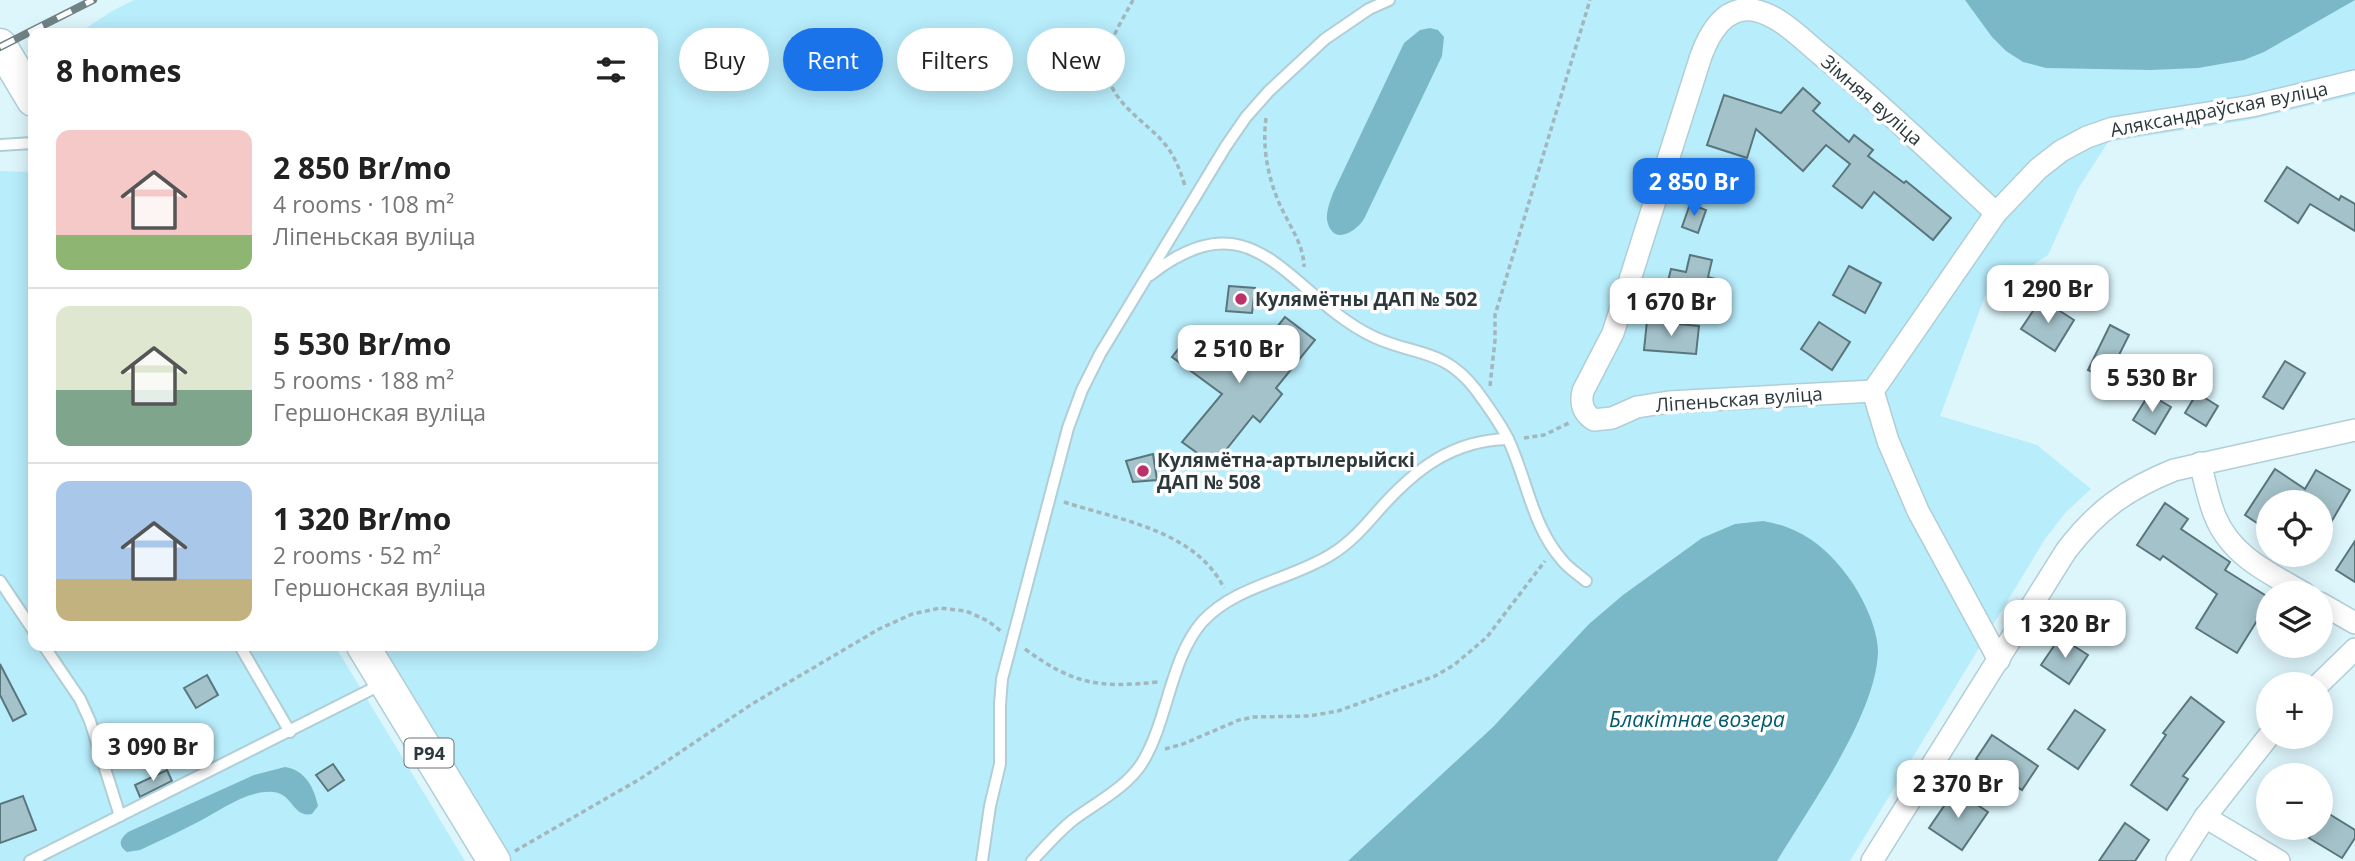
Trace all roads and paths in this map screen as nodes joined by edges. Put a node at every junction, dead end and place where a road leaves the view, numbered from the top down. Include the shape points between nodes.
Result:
1 (1133, 0) edge
2 (1389, 0) edge
3 (1590, 0) edge
4 (0, 45) edge
5 (2355, 81) edge
6 (1269, 91) junction
7 (28, 92) edge
8 (28, 143) edge
9 (0, 145) edge
10 (1996, 213) junction
11 (1181, 220) junction
12 (1144, 280) junction
13 (1299, 282) junction
14 (1873, 391) junction
15 (1492, 412) junction
16 (1586, 412) junction
17 (2355, 430) edge
18 (1508, 439) junction
19 (2200, 463) junction
20 (1049, 498) junction
21 (1553, 548) junction
22 (0, 581) edge
23 (1586, 581) dead end
24 (2283, 581) edge
25 (11, 599) junction
26 (1230, 600) junction
27 (0, 605) edge
28 (2333, 610) edge
29 (28, 623) edge
30 (2355, 623) edge
31 (1013, 639) junction
32 (2355, 649) edge
33 (47, 651) edge
34 (243, 651) edge
35 (366, 651) edge
36 (1999, 660) junction
37 (2331, 672) edge
38 (1174, 680) junction
39 (386, 682) junction
40 (290, 732) junction
41 (2259, 749) edge
42 (1149, 751) junction
43 (120, 816) junction
44 (2205, 817) junction
45 (504, 856) edge
46 (30, 861) edge
47 (982, 861) edge
48 (1032, 861) edge
49 (1872, 861) edge
50 (2177, 861) edge
51 (2279, 861) edge

1 - 11 path via 1107,56 1109,77 1132,116 1169,149 1180,168 1185,188
2 - 6 lane via 1325,39
3 - 15 path via 1495,314
4 - 7 main road
5 - 10 street, Аляксандраўская вуліца via 2087,137 2038,169
6 - 11 lane via 1226,146
6 - 13 path via 1267,165 1302,251
8 - 9 lane
10 - 14 street, Аляксандраўская вуліца
10 - 16 street, Зімняя вуліца via 1896,119 1787,27 1752,10 1735,12 1714,28 1707,41 1616,324 1583,391
11 - 12 lane
12 - 13 lane via 1189,250 1211,244 1255,251
12 - 20 lane via 1082,390
13 - 15 lane via 1374,338 1432,355 1455,368
14 - 16 street, Ліпеньская вуліца via 1660,403 1603,420 1594,420
14 - 36 street via 1917,511
15 - 18 lane
16 - 18 path via 1544,435
17 - 19 street
18 - 21 lane via 1534,512
18 - 26 lane via 1469,443 1450,451 1414,476 1334,553
19 - 24 street via 2214,515 2234,547
19 - 36 street via 2147,481 2102,510 2066,551
20 - 26 path via 1153,530 1180,543 1212,569
20 - 31 lane
21 - 23 lane
21 - 42 path via 1488,637 1435,676 1338,711 1247,718 1183,744
22 - 25 lane
25 - 27 lane
25 - 29 lane
26 - 38 lane via 1201,624
28 - 30 street
31 - 38 path via 1072,678 1103,684
31 - 45 path via 965,611 940,608 912,614 810,668 640,779
31 - 47 lane via 1002,679 1000,764
32 - 37 street
33 - 43 lane via 90,721
34 - 40 lane
35 - 39 main road, Р94
36 - 49 street
38 - 42 lane
39 - 40 lane
39 - 45 main road, Р94
40 - 43 lane
41 - 44 street
42 - 48 lane via 1128,780 1071,821
43 - 46 lane
44 - 50 street
44 - 51 street

